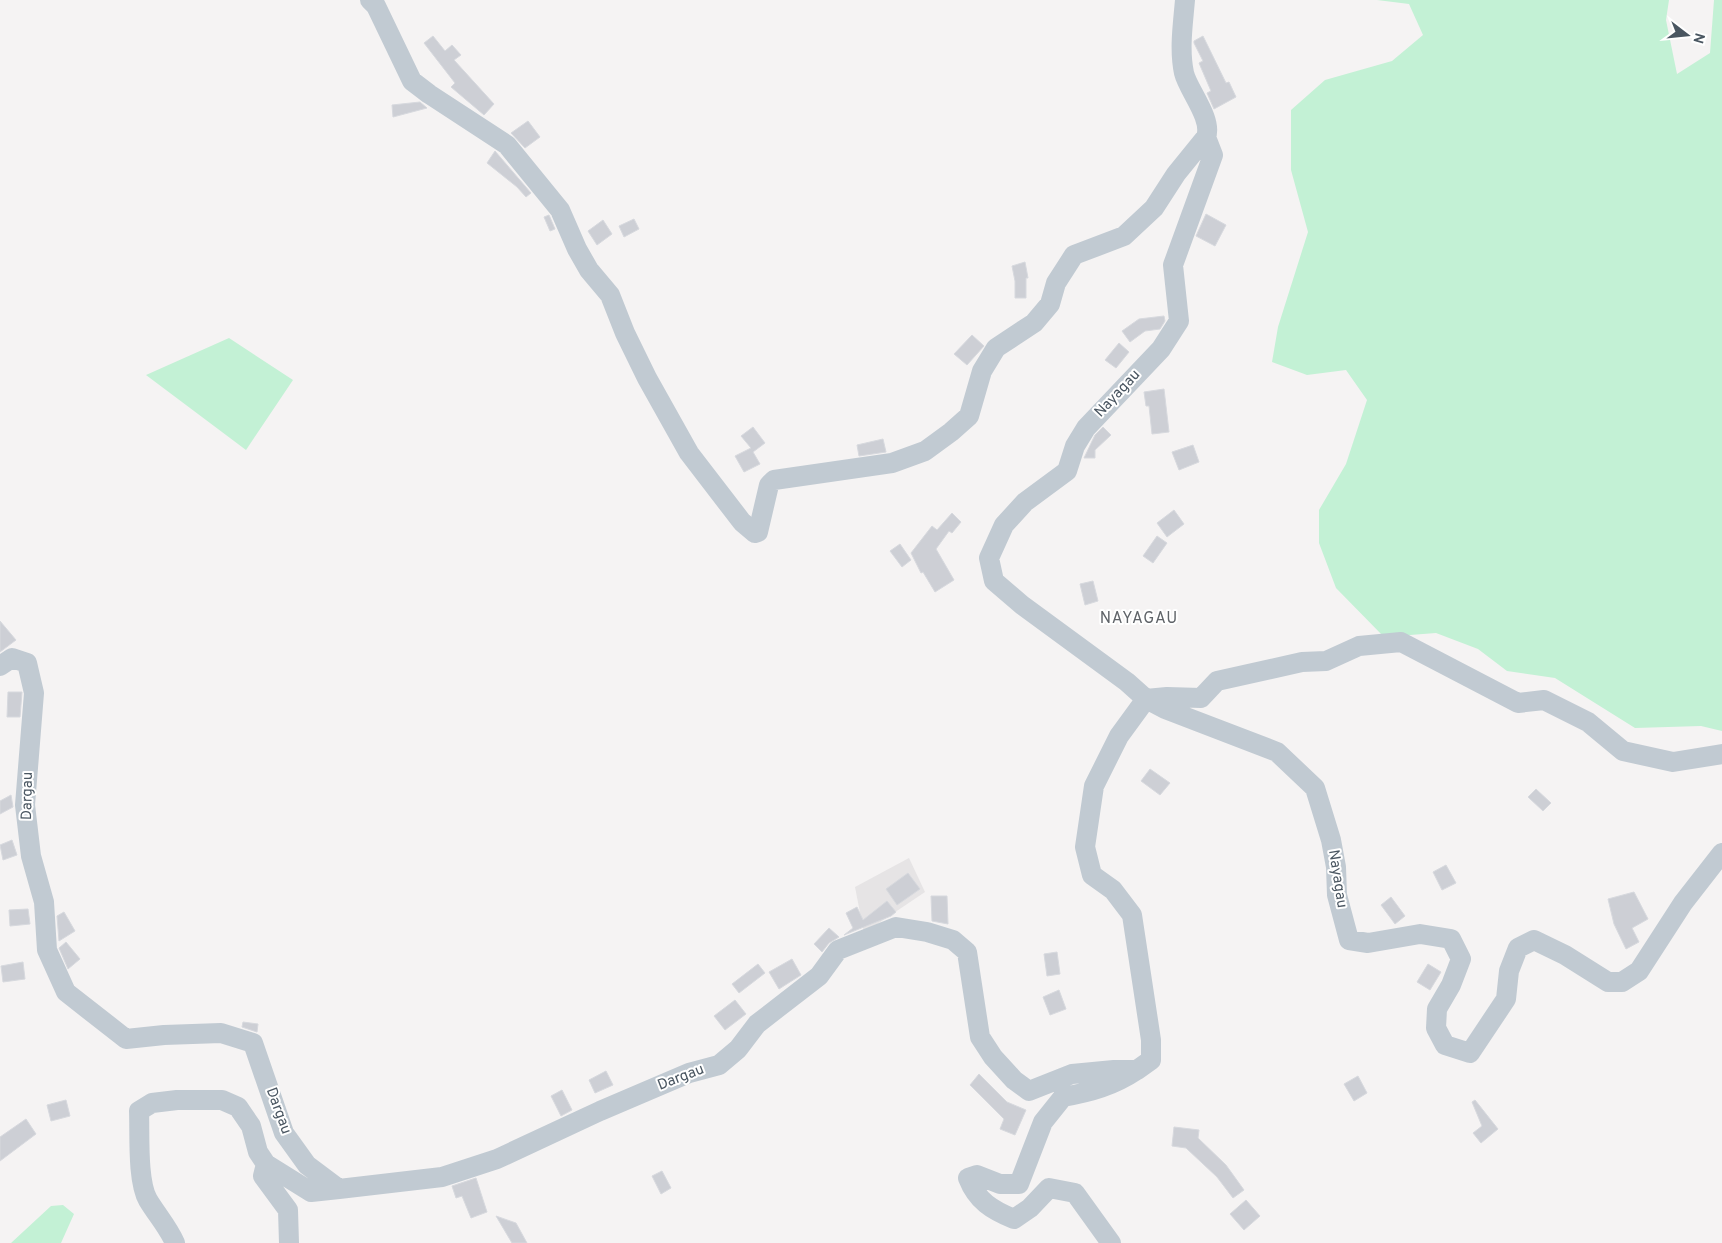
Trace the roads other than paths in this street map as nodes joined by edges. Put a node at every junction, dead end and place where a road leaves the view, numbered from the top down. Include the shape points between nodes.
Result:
1 (370, 0) edge
2 (1185, 0) edge
3 (1206, 137) junction
4 (0, 666) edge
5 (1146, 699) junction
6 (1722, 754) edge
7 (1722, 853) edge
8 (1137, 1070) junction
9 (266, 1164) junction
10 (339, 1189) junction
11 (175, 1243) edge
12 (289, 1243) edge
13 (1111, 1243) edge

1 - 3 street via 376,6 412,81 507,145 560,210 577,250 610,295 647,378 689,453 707,480 751,532 758,532 769,485 774,480 892,463 925,451 952,432 969,416 982,370 996,348 1034,323 1050,304 1056,282 1074,255 1124,236 1154,208
2 - 3 street, Nayagau via 1181,40 1184,74 1202,110 1208,132
3 - 5 street, Nayagau via 1213,155 1173,264 1179,321 1161,349 1086,428 1075,446 1067,471 1025,502 1004,525 989,558 994,581
4 - 10 street, Dargau via 12,658 27,663 34,693 25,805 31,856 44,902 46,950 66,992 126,1039 222,1033 253,1043 284,1133 308,1165
5 - 6 street via 1201,698 1217,681 1302,662 1326,661 1359,646 1401,642 1518,704 1544,700 1588,722 1623,751 1672,762
5 - 7 street, Nayagau via 1277,752 1315,788 1331,840 1337,894 1349,940 1368,943 1420,934 1451,939 1460,959 1451,985 1437,1009 1436,1028 1445,1045 1470,1053 1506,999 1509,971 1518,948 1534,940 1566,955 1608,982 1622,982 1639,971 1683,903
5 - 8 street via 1119,736 1094,786 1085,848 1092,875 1113,890 1132,915 1151,1040 1151,1060
8 - 10 street, Dargau via 1072,1074 1029,1091 1014,1080 980,1037 967,952 953,940 896,928 838,950 819,976 757,1024 738,1049 719,1065 689,1073 497,1159 442,1177
8 - 13 street via 1097,1091 1063,1096 1043,1122 1019,1184 1000,1184 977,1175 968,1178 973,1192 991,1209 1014,1219 1049,1188 1075,1193
9 - 10 street via 311,1192
9 - 11 street via 258,1152 252,1126 238,1107 222,1100 160,1102 139,1111 139,1149 147,1199
9 - 12 street via 264,1176 288,1210

